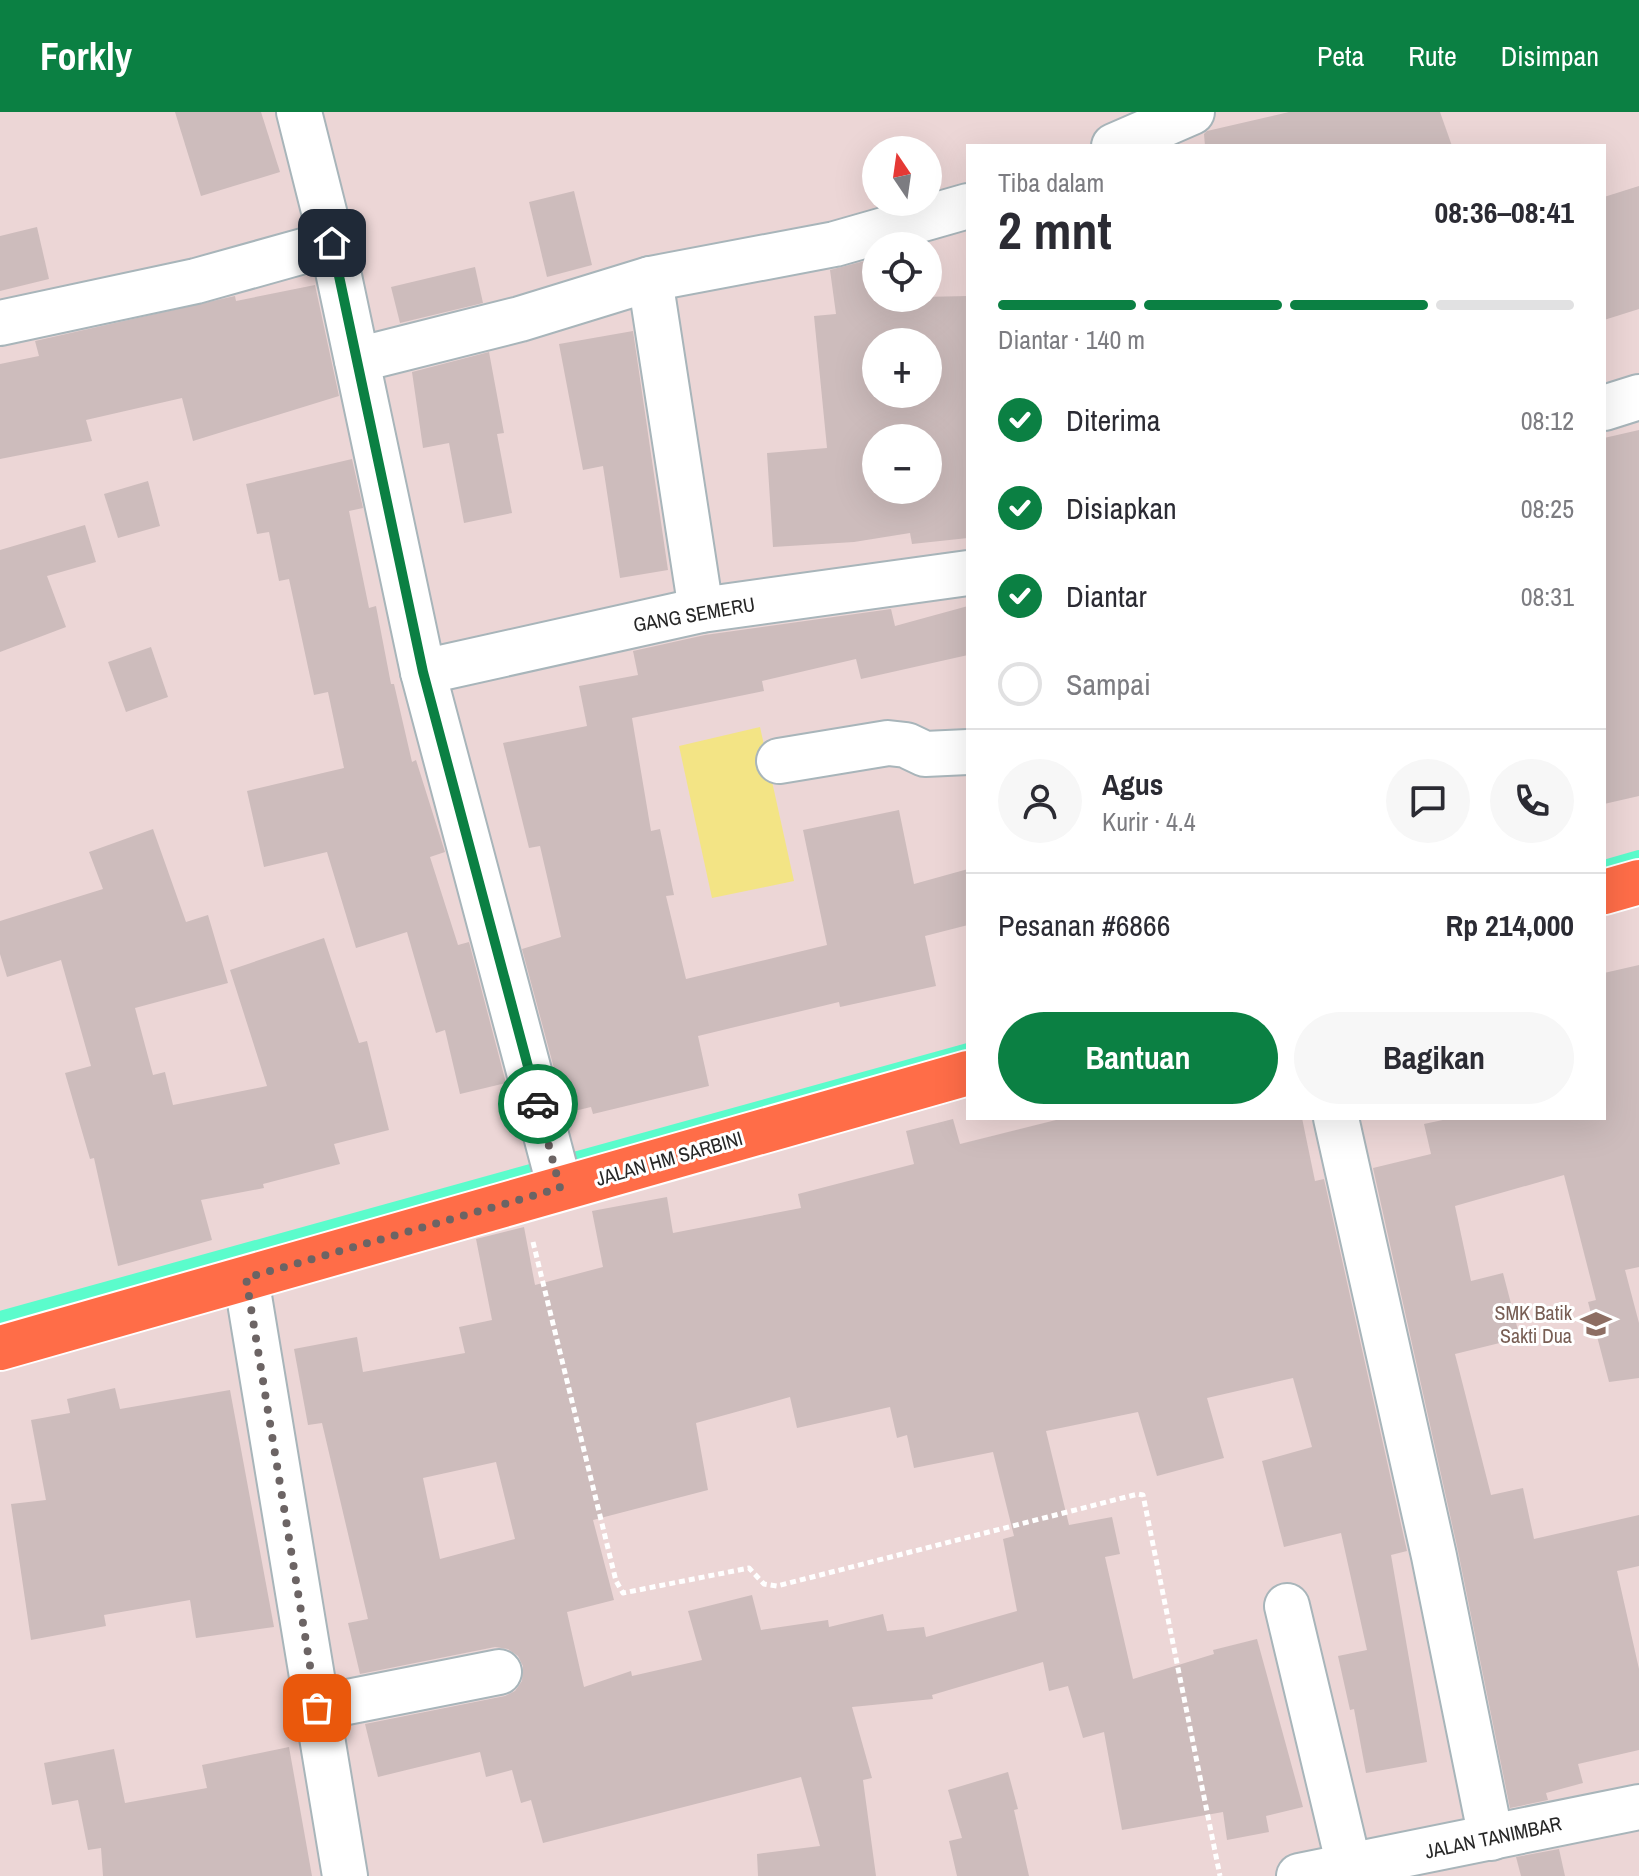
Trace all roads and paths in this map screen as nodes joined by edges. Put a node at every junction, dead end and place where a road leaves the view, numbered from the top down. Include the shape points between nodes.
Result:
1 (299, 112) edge
2 (1192, 112) edge
3 (1119, 144) edge
4 (966, 207) edge
5 (332, 243) junction
6 (650, 279) junction
7 (0, 323) edge
8 (357, 360) junction
9 (1639, 397) edge
10 (1606, 407) edge
11 (966, 573) edge
12 (701, 610) junction
13 (423, 672) junction
14 (966, 752) edge
15 (779, 761) dead end
16 (1639, 882) edge
17 (1606, 891) edge
18 (966, 1074) edge
19 (1336, 1120) edge
20 (548, 1180) junction
21 (246, 1278) junction
22 (0, 1348) edge
23 (1287, 1606) dead end
24 (499, 1672) dead end
25 (317, 1708) junction
26 (1639, 1807) edge
27 (1491, 1838) junction
28 (1317, 1873) edge
29 (345, 1876) edge
30 (1220, 1876) edge

1 - 5 street
2 - 3 street
4 - 6 street via 835,244
5 - 7 street via 196,281
5 - 8 street
6 - 8 street
6 - 12 street
8 - 13 street
9 - 10 street
11 - 12 street, GANG SEMERU
12 - 13 street, GANG SEMERU
13 - 20 street
14 - 15 street via 925,754 888,743
16 - 17 main road
18 - 20 main road, JALAN HM SARBINI
19 - 27 street
20 - 21 main road, JALAN HM SARBINI
20 - 30 path via 616,1581 623,1593 749,1568 764,1584 777,1586 1143,1495
21 - 22 main road, JALAN HM SARBINI
21 - 25 street
23 - 28 street
24 - 25 street
25 - 29 street
26 - 27 street, JALAN TANIMBAR
27 - 28 street, JALAN TANIMBAR

